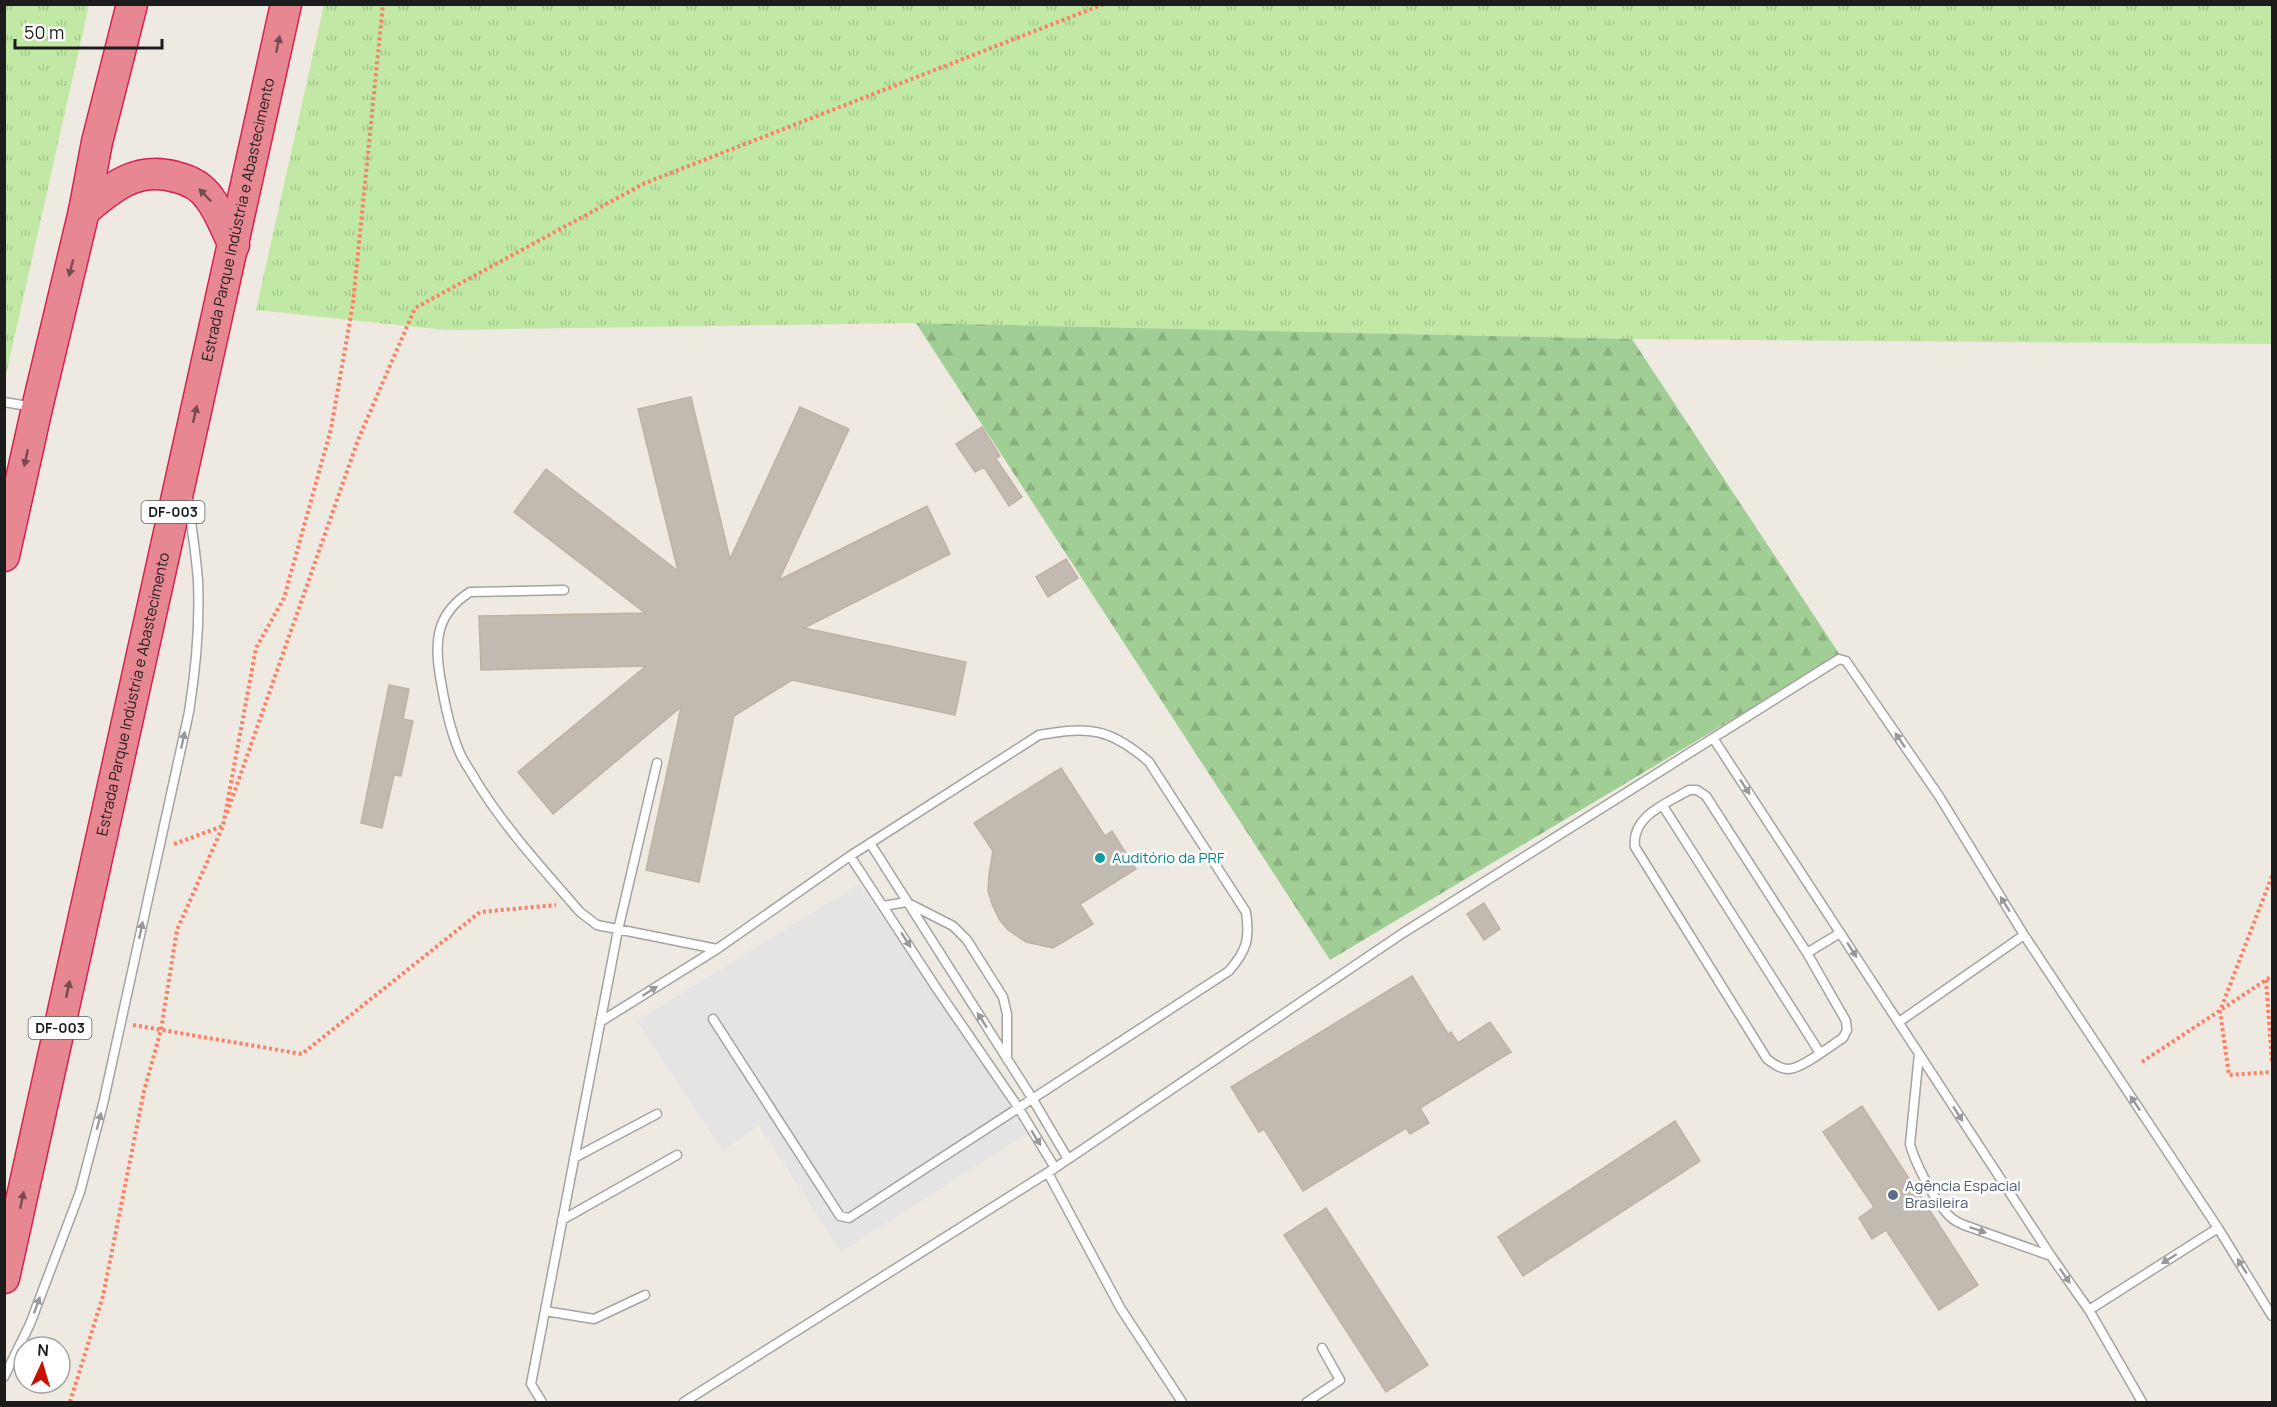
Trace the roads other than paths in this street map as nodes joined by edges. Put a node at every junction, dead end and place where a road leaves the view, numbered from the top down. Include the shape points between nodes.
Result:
1 (118, 4) edge
2 (132, 4) edge
3 (286, 4) edge
4 (97, 142) junction
5 (84, 211) junction
6 (234, 245) junction
7 (4, 402) edge
8 (37, 408) junction
9 (184, 461) junction
10 (4, 556) edge
11 (564, 590) dead end
12 (1713, 738) junction
13 (657, 763) dead end
14 (1663, 806) junction
15 (870, 843) junction
16 (850, 856) junction
17 (906, 902) junction
18 (884, 906) junction
19 (618, 930) junction
20 (1840, 933) junction
21 (2024, 935) junction
22 (717, 949) junction
23 (1807, 953) junction
24 (713, 1018) dead end
25 (600, 1022) junction
26 (1899, 1022) junction
27 (1820, 1053) junction
28 (1919, 1054) junction
29 (1007, 1059) junction
30 (1032, 1098) junction
31 (1018, 1107) junction
32 (657, 1114) dead end
33 (677, 1155) dead end
34 (574, 1158) junction
35 (1068, 1159) junction
36 (1051, 1170) junction
37 (562, 1220) junction
38 (2218, 1228) junction
39 (2051, 1256) junction
40 (4, 1278) edge
41 (645, 1295) dead end
42 (2089, 1310) junction
43 (544, 1311) junction
44 (2272, 1316) edge
45 (1322, 1348) dead end
46 (4, 1377) edge
47 (1318, 1399) edge
48 (542, 1402) edge
49 (684, 1402) edge
50 (1182, 1402) edge
51 (1307, 1402) edge
52 (2142, 1402) edge

1 - 4 highway
2 - 4 highway
6 -> 3 highway, Estrada Parque Indústria e Abastecimento / DF-003
4 - 5 highway
6 -> 5 highway via 210,198 190,181 162,173 135,176 111,188
5 -> 8 highway
9 -> 6 highway, Estrada Parque Indústria e Abastecimento / DF-003
7 - 8 lane
8 -> 10 highway
40 -> 9 highway, Estrada Parque Indústria e Abastecimento / DF-003
46 -> 9 lane via 30,1324 80,1191 103,1104 189,712 196,666 198,581
11 - 19 lane via 470,592 443,618 437,637 438,666 445,709 459,753 494,811 580,912 597,925
12 -> 20 lane
21 -> 12 lane via 1939,796 1846,661 1836,660
12 - 35 lane via 1403,933
13 - 19 lane
14 - 23 lane via 1689,790 1706,796
14 - 27 lane
14 - 27 lane via 1637,826 1635,847 1767,1059 1787,1069
15 - 16 lane
15 - 17 lane
15 - 30 lane via 1039,735 1067,730 1102,732 1128,744 1149,762 1246,912 1249,932 1244,954 1229,971
16 - 18 lane
16 - 22 lane
17 - 18 lane
29 -> 17 lane
17 - 29 lane via 953,926 967,940 1003,997
18 -> 31 lane
19 - 22 lane
19 - 25 lane
20 - 23 lane
20 -> 26 lane
21 - 26 lane
38 -> 21 lane
25 -> 22 lane
23 - 27 lane via 1846,1021 1844,1038
24 - 31 lane via 815,1179 845,1218
25 - 34 lane
26 - 28 lane
28 -> 39 lane
28 -> 39 lane via 1910,1144 1944,1211 1964,1225
29 - 30 lane
30 - 31 lane
30 - 35 lane
31 -> 36 lane
32 - 34 lane
33 - 37 lane
34 - 37 lane
35 - 36 lane
36 - 49 lane
36 - 50 lane via 1121,1309
37 - 43 lane
38 -> 42 lane
44 -> 38 lane
39 -> 42 lane
41 - 43 lane via 594,1319
42 - 52 lane
43 - 48 lane via 531,1384
45 - 47 lane via 1341,1380
47 - 51 lane

